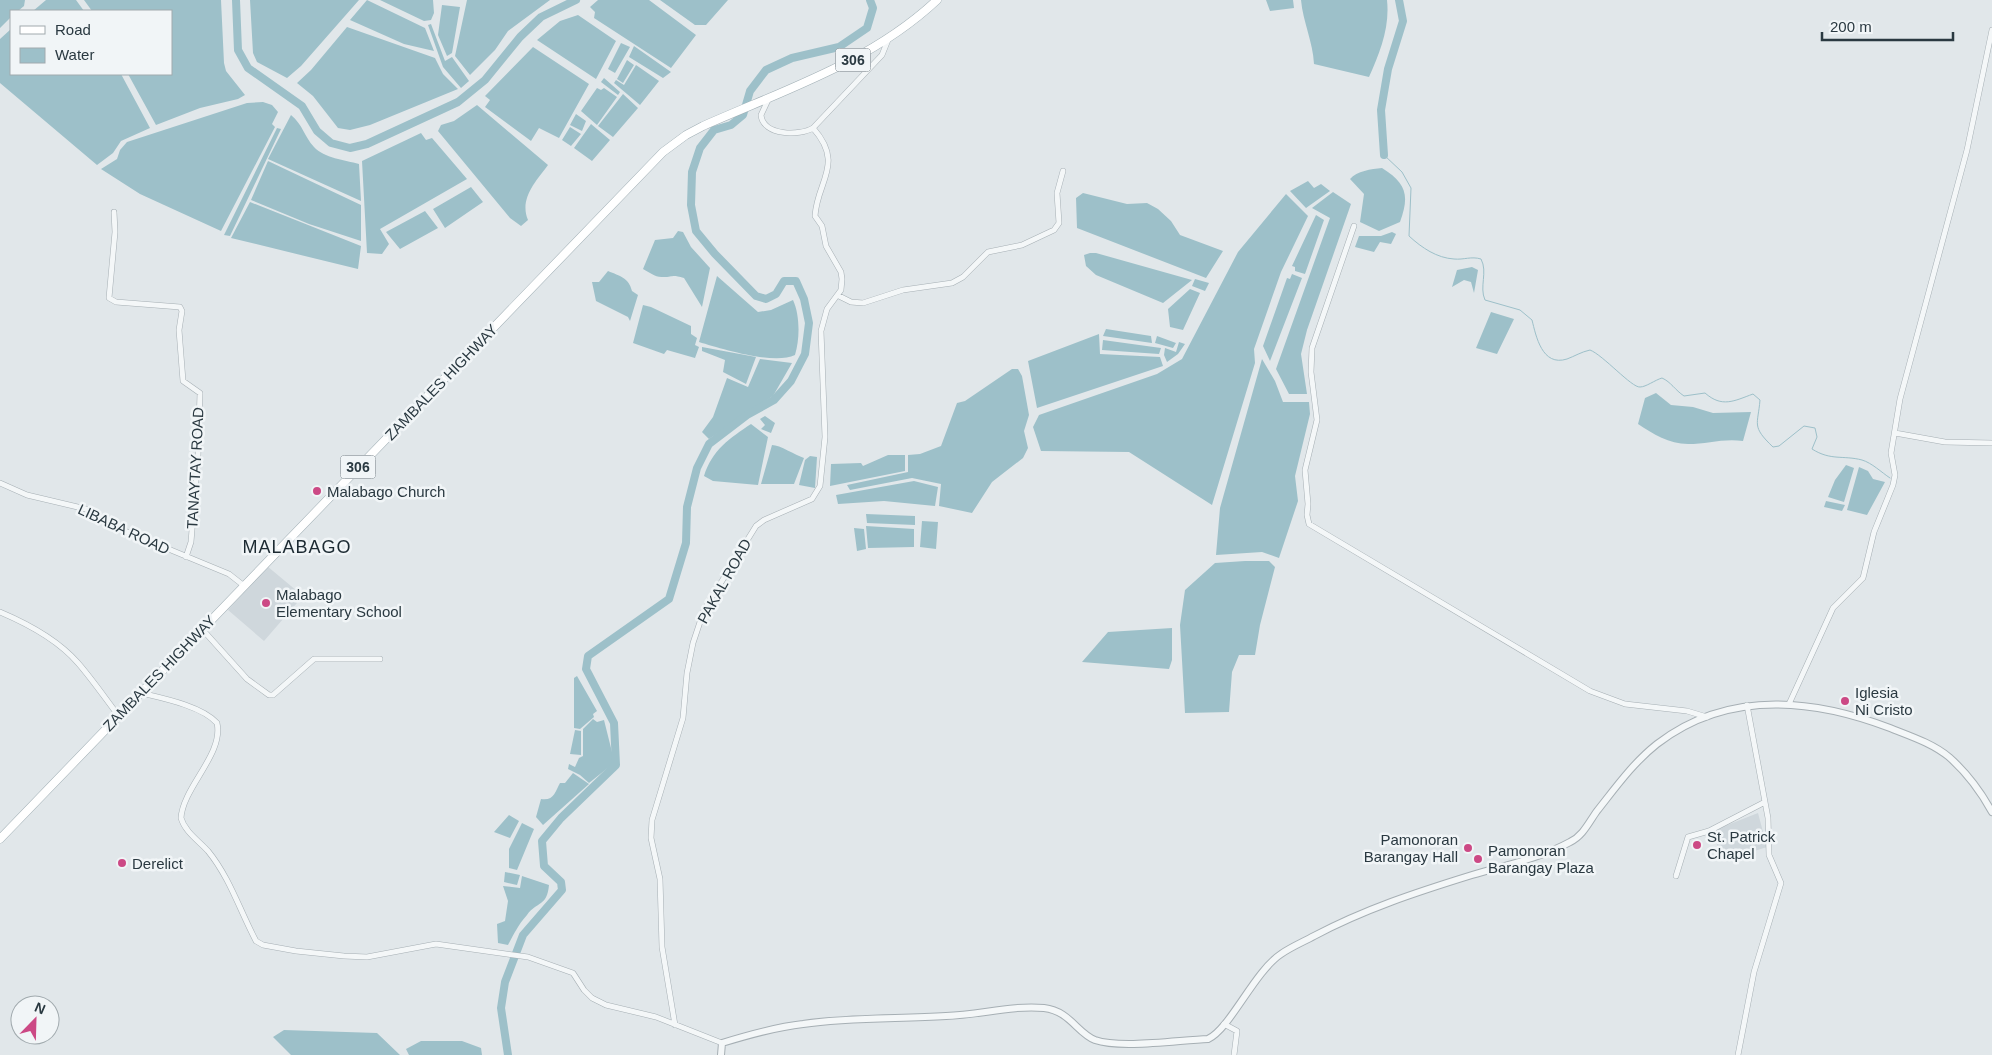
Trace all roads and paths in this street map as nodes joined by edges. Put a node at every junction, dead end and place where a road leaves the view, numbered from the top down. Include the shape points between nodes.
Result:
1 (937, 0) edge
2 (1992, 30) edge
3 (888, 40) junction
4 (771, 96) junction
5 (813, 128) junction
6 (1063, 171) dead end
7 (114, 212) dead end
8 (1354, 226) dead end
9 (839, 296) junction
10 (1895, 433) junction
11 (1992, 443) edge
12 (0, 483) edge
13 (186, 557) junction
14 (243, 585) junction
15 (0, 612) edge
16 (202, 628) junction
17 (380, 659) dead end
18 (141, 693) junction
19 (1789, 704) junction
20 (1748, 705) junction
21 (118, 715) junction
22 (1707, 717) junction
23 (1765, 802) junction
24 (1992, 812) edge
25 (0, 839) edge
26 (1676, 876) dead end
27 (1224, 1024) junction
28 (675, 1025) junction
29 (722, 1043) junction
30 (721, 1055) edge
31 (1234, 1055) edge
32 (1738, 1055) edge

1 - 3 main road, ZAMBALES HIGHWAY / 306
2 - 10 street via 1967,150 1916,336
3 - 4 main road, ZAMBALES HIGHWAY / 306 via 830,72
3 - 5 street via 882,55
4 - 5 street via 761,115 768,126 792,133
4 - 14 main road, ZAMBALES HIGHWAY / 306 via 686,135 649,166
5 - 9 street via 825,144 827,159 827,174 815,216 842,275
6 - 9 street via 1057,193 1059,223 1054,230 1022,245 988,252 963,277 952,283 903,290 863,303
7 - 13 street, TANAYTAY ROAD via 109,298 116,302 180,308 178,330 183,381 200,393 191,542
8 - 22 street via 1312,348 1311,372 1317,420 1305,470 1309,524 1600,696 1625,704 1687,711
9 - 28 street, PAKAL ROAD via 827,310 821,330 825,438 818,491 812,499 756,526 704,610 687,673 683,718 652,820 651,838 660,879 663,955
10 - 11 street via 1945,442
10 - 19 street via 1891,454 1895,480 1874,532 1866,573 1833,608
12 - 13 street, LIBABA ROAD via 27,495 86,509 120,529
13 - 14 street, LIBABA ROAD via 229,574
14 - 16 main road, ZAMBALES HIGHWAY / 306
15 - 21 street via 66,651
16 - 17 street via 247,679 269,695 314,659
16 - 18 main road, ZAMBALES HIGHWAY / 306
18 - 21 main road, ZAMBALES HIGHWAY / 306
18 - 28 street via 186,706 217,723 216,739 181,818 187,830 208,851 226,877 256,941 263,945 344,956 368,957 436,944 514,954 573,973 592,998 606,1005
19 - 20 street
19 - 24 street via 1847,714 1880,724 1935,748 1961,769
20 - 22 street
20 - 23 street
21 - 25 main road, ZAMBALES HIGHWAY / 306
22 - 27 street via 1668,736 1646,754 1572,842 1521,862 1389,900 1314,936 1265,967
23 - 26 street via 1709,831 1688,837
23 - 32 street via 1769,854 1781,883 1756,963
27 - 29 street via 1208,1039 1120,1043 1090,1038 1060,1013 1019,1006 948,1016 803,1024
27 - 31 street via 1237,1031
28 - 29 street
29 - 30 street

